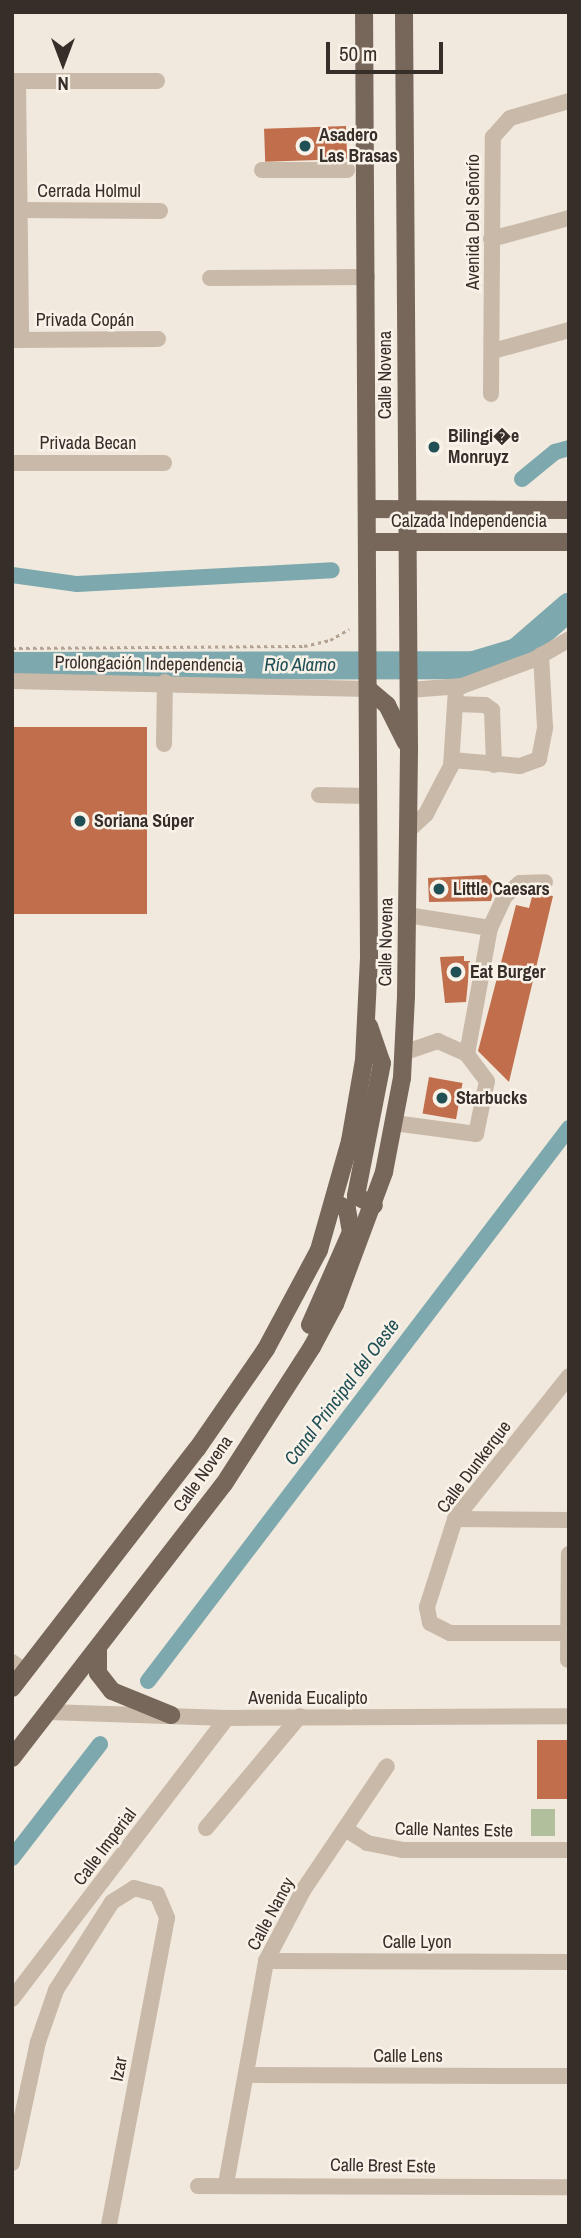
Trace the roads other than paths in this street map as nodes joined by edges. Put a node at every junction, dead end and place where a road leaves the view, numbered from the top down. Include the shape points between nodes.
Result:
1 (365, 12) edge
2 (404, 12) edge
3 (15, 81) edge
4 (157, 81) dead end
5 (569, 100) edge
6 (262, 170) dead end
7 (347, 170) dead end
8 (19, 210) junction
9 (160, 211) dead end
10 (569, 218) edge
11 (491, 239) junction
12 (367, 277) junction
13 (209, 278) dead end
14 (569, 330) edge
15 (158, 339) dead end
16 (16, 340) edge
17 (493, 351) junction
18 (491, 394) dead end
19 (12, 463) edge
20 (164, 463) dead end
21 (369, 509) junction
22 (407, 510) junction
23 (569, 510) edge
24 (369, 542) junction
25 (569, 542) edge
26 (408, 543) junction
27 (569, 639) edge
28 (541, 656) junction
29 (12, 681) edge
30 (165, 682) junction
31 (368, 686) junction
32 (409, 686) junction
33 (455, 696) junction
34 (164, 744) dead end
35 (409, 749) junction
36 (452, 760) junction
37 (494, 765) junction
38 (319, 795) dead end
39 (368, 796) junction
40 (408, 831) junction
41 (545, 882) dead end
42 (407, 915) junction
43 (491, 928) junction
44 (368, 1022) junction
45 (404, 1053) junction
46 (467, 1055) junction
47 (394, 1123) junction
48 (335, 1203) junction
49 (374, 1205) junction
50 (569, 1376) edge
51 (281, 1392) junction
52 (455, 1519) junction
53 (569, 1520) edge
54 (569, 1554) edge
55 (568, 1633) edge
56 (98, 1649) junction
57 (568, 1660) edge
58 (19, 1667) edge
59 (12, 1688) edge
60 (48, 1712) junction
61 (171, 1715) junction
62 (300, 1716) junction
63 (569, 1716) edge
64 (227, 1717) junction
65 (12, 1758) edge
66 (387, 1766) dead end
67 (206, 1828) dead end
68 (345, 1829) junction
69 (569, 1850) edge
70 (266, 1961) junction
71 (569, 1962) edge
72 (12, 1999) edge
73 (247, 2075) junction
74 (569, 2076) edge
75 (12, 2163) edge
76 (226, 2184) junction
77 (198, 2186) dead end
78 (569, 2188) edge
79 (109, 2226) edge

1 - 12 main road, Calle Novena
2 - 22 main road, Calle Novena
3 - 4 street
3 - 8 street
5 - 11 street, Avenida Del Señorío via 510,118 493,137
6 - 7 street
8 - 9 street, Cerrada Holmul
8 - 16 street
10 - 11 street
11 - 17 street, Avenida Del Señorío
12 - 13 street
12 - 21 main road, Calle Novena
14 - 17 street
15 - 16 street, Privada Copán
17 - 18 street, Avenida Del Señorío
19 - 20 street, Privada Becan
21 - 22 main road, Calzada Independencia
21 - 24 main road, Calle Novena
22 - 23 main road, Calzada Independencia
22 - 26 main road, Calle Novena
24 - 26 main road, Calzada Independencia
24 - 31 main road, Calle Novena
25 - 26 main road, Calzada Independencia
26 - 32 main road, Calle Novena
27 - 28 street
28 - 33 street
28 - 37 street via 541,752 529,765
29 - 30 street, Prolongación Independencia
30 - 31 street, Prolongación Independencia
30 - 34 street
31 - 35 main road via 387,705
31 - 39 main road, Calle Novena
32 - 33 street
32 - 35 main road, Calle Novena
33 - 36 street
33 - 37 street via 492,710
35 - 40 main road, Calle Novena
36 - 37 street
36 - 40 street via 439,794
38 - 39 street
39 - 44 main road, Calle Novena
40 - 42 main road, Calle Novena
41 - 43 street via 520,883 505,897
42 - 43 street
42 - 45 main road, Calle Novena
43 - 46 street
44 - 48 main road, Calle Novena via 360,1091
44 - 49 main road via 382,1063 356,1196
45 - 46 street via 438,1041
45 - 47 main road, Calle Novena
46 - 47 street via 487,1081 476,1134
47 - 49 main road, Calle Novena
48 - 51 main road via 347,1209 351,1232 321,1304 285,1370
48 - 58 main road, Calle Novena via 319,1250 266,1349 197,1449
49 - 51 main road, Calle Novena via 335,1304
50 - 52 street, Calle Dunkerque
51 - 56 main road, Calle Novena via 224,1484
52 - 53 street
52 - 55 street, Calle Dunkerque via 427,1607 430,1623 450,1633
54 - 55 street
55 - 57 street
56 - 60 main road, Calle Novena
56 - 61 main road via 98,1672 112,1691
58 - 59 main road, Calle Novena
60 - 61 street, Avenida Eucalipto
60 - 65 main road, Calle Novena
61 - 64 street, Avenida Eucalipto
62 - 63 street, Avenida Eucalipto
62 - 64 street, Avenida Eucalipto
62 - 67 street
64 - 72 street, Calle Imperial
66 - 68 street, Calle Nancy
68 - 69 street, Calle Nantes Este via 367,1843 402,1850
68 - 70 street, Calle Nancy via 297,1901
70 - 71 street, Calle Lyon
70 - 73 street, Calle Nancy
73 - 74 street, Calle Lens
73 - 76 street, Calle Nancy
75 - 79 street, Izar via 38,2042 56,1990 112,1902 134,1888 157,1894 167,1919
76 - 77 street, Calle Brest Este
76 - 78 street, Calle Brest Este

